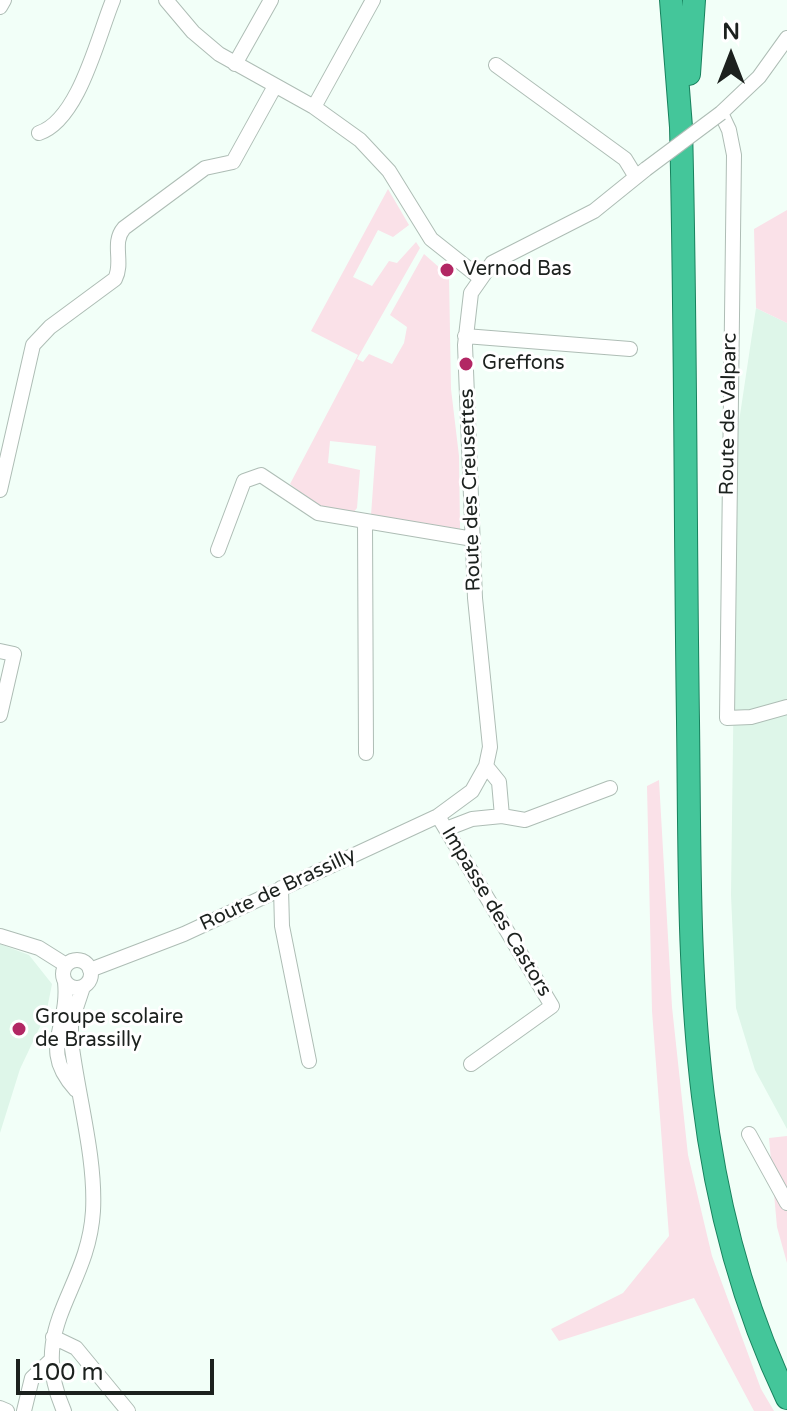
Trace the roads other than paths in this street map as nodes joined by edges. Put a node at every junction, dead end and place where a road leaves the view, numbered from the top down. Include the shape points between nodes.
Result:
1 (4, 0) edge
2 (113, 0) edge
3 (166, 0) edge
4 (271, 0) edge
5 (373, 0) edge
6 (671, 0) edge
7 (694, 0) edge
8 (0, 7) edge
9 (787, 38) edge
10 (235, 64) junction
11 (496, 65) dead end
12 (275, 86) junction
13 (314, 107) junction
14 (721, 113) junction
15 (39, 133) dead end
16 (641, 173) junction
17 (682, 179) junction
18 (479, 277) junction
19 (465, 336) junction
20 (630, 349) dead end
21 (0, 490) edge
22 (365, 521) junction
23 (473, 539) junction
24 (218, 550) dead end
25 (0, 651) edge
26 (787, 707) edge
27 (0, 715) edge
28 (366, 753) dead end
29 (486, 766) junction
30 (610, 788) dead end
31 (502, 816) junction
32 (442, 822) junction
33 (281, 888) junction
34 (0, 936) edge
35 (66, 965) junction
36 (90, 970) junction
37 (65, 982) junction
38 (83, 987) junction
39 (309, 1061) dead end
40 (471, 1064) dead end
41 (77, 1091) junction
42 (749, 1134) dead end
43 (787, 1203) edge
44 (53, 1337) junction
45 (50, 1361) junction
46 (787, 1398) edge
47 (0, 1408) edge
48 (7, 1411) edge
49 (24, 1411) edge
50 (64, 1411) edge
51 (128, 1411) edge

1 - 8 street
2 - 15 street via 72,104
3 - 10 street via 193,32
4 - 10 street
5 - 13 street
6 - 17 highway
7 - 17 highway
9 - 14 street via 759,77
10 - 12 street
11 - 16 street
12 - 13 street
12 - 21 street via 233,162 205,168 124,228 117,241 115,279 33,345
13 - 18 street via 368,148 389,171 431,239
14 - 16 street, bridge
14 - 26 street, Route de Valparc via 734,155 727,718
16 - 18 street via 594,211 502,256
17 - 46 highway via 690,909 697,1061 730,1250
18 - 19 street, Route des Creusettes via 471,293
19 - 20 street
19 - 23 street, Route des Creusettes
22 - 23 street
22 - 24 street via 318,513 266,476 256,475 244,481
22 - 28 street
23 - 29 street, Route des Creusettes via 489,732
25 - 27 street via 14,654
29 - 31 street via 499,782
29 - 32 street, Route de Brassilly
30 - 31 street via 525,820
31 - 32 street
32 - 33 street, Route de Brassilly
32 - 40 street, Impasse des Castors via 552,1006
33 - 36 street, Route de Brassilly via 184,934
33 - 39 street via 282,926
34 - 35 street via 39,948
35 - 36 street via 81,961
35 - 37 street
36 - 38 street
37 - 38 street
37 - 41 street via 57,1059
38 - 41 street via 71,1031
41 - 44 street via 92,1222 86,1255
42 - 43 street
44 - 45 street
44 - 51 street via 73,1346
45 - 49 street via 32,1378
45 - 50 street
47 - 48 street

